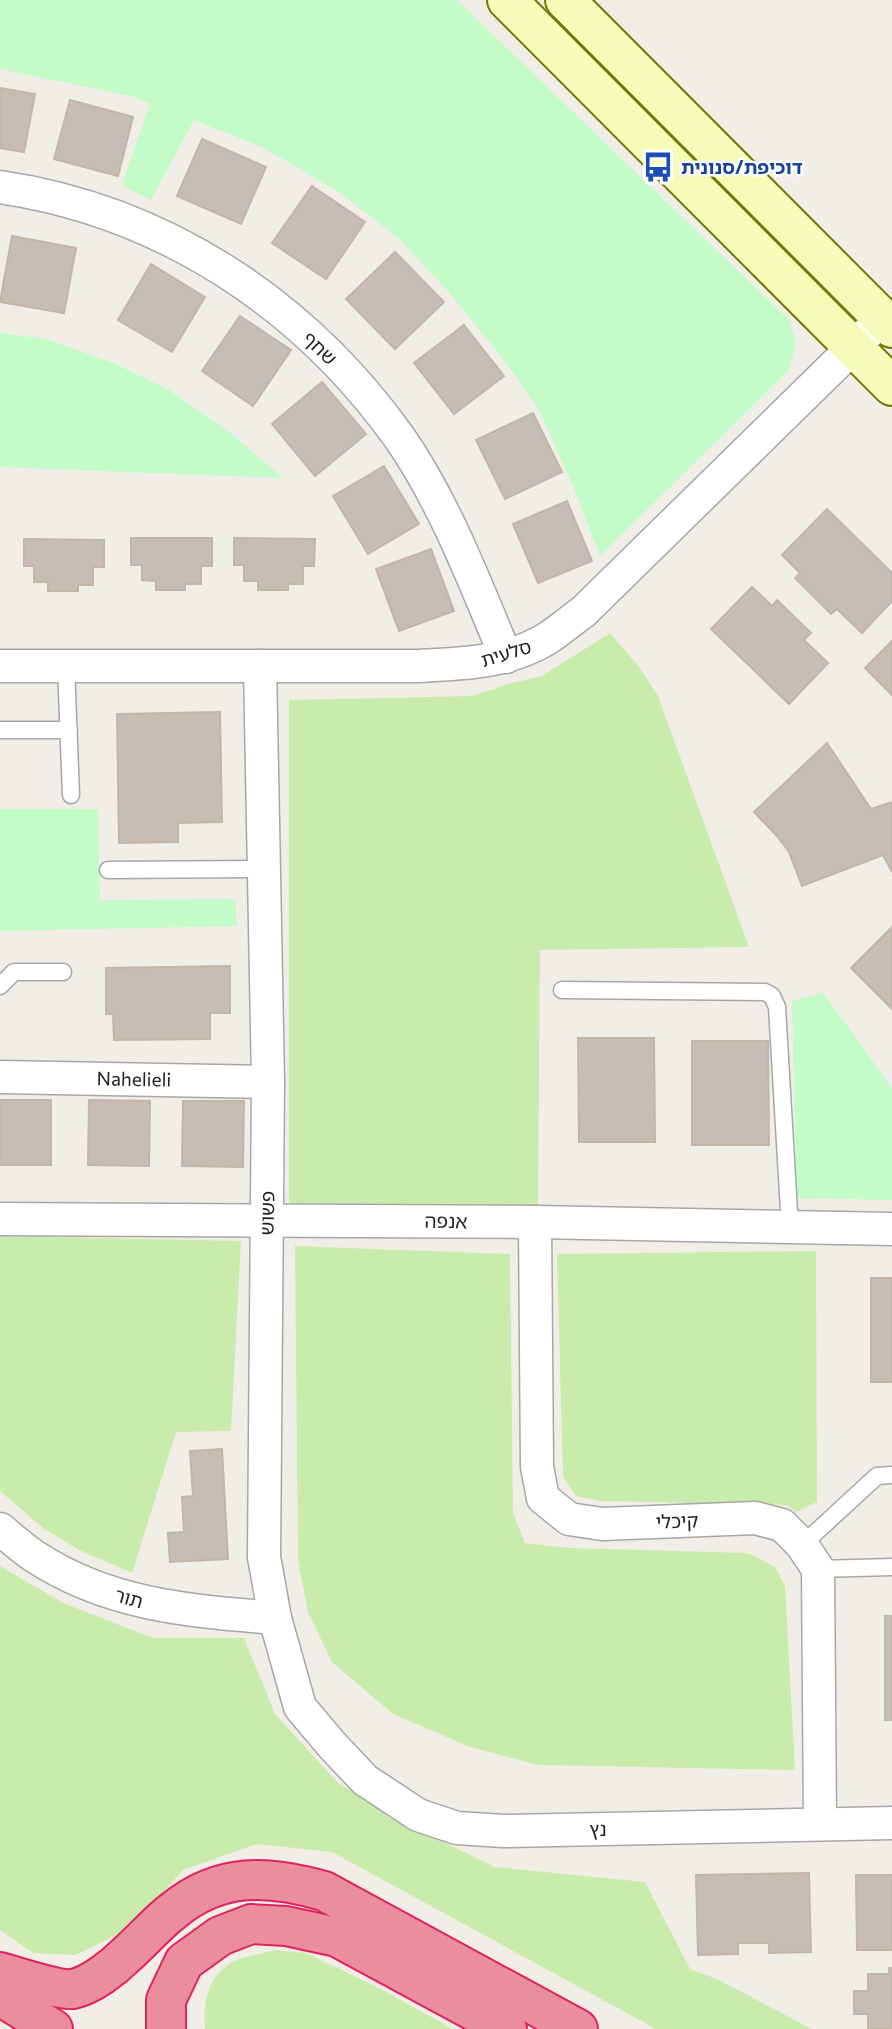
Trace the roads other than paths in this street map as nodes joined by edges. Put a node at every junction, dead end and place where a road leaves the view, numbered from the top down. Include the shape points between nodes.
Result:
1 (507, 0) edge
2 (565, 0) edge
3 (0, 187) edge
4 (887, 323) edge
5 (854, 347) junction
6 (892, 386) edge
7 (506, 657) junction
8 (0, 666) edge
9 (66, 666) junction
10 (260, 666) junction
11 (0, 730) edge
12 (69, 730) junction
13 (71, 795) dead end
14 (264, 869) junction
15 (108, 870) dead end
16 (63, 972) dead end
17 (0, 986) edge
18 (562, 990) dead end
19 (0, 1077) edge
20 (268, 1082) junction
21 (0, 1219) edge
22 (267, 1219) junction
23 (535, 1222) junction
24 (790, 1228) junction
25 (892, 1229) edge
26 (892, 1475) edge
27 (0, 1529) edge
28 (810, 1557) junction
29 (892, 1567) edge
30 (275, 1619) junction
31 (331, 1745) joint
32 (892, 1823) edge
33 (820, 1824) junction
34 (0, 1972) edge
35 (0, 1996) edge
36 (53, 2029) edge
37 (166, 2029) edge
38 (507, 2029) edge
39 (578, 2029) edge

1 - 5 street
2 - 4 street
3 - 7 street, שחף via 87,205 206,258 329,355 400,438 422,475 470,569
4 - 5 street, סלעית
5 - 6 street
5 - 7 street, סלעית via 583,612 544,640
7 - 10 street, סלעית via 417,666
8 - 9 street, סלעית
9 - 10 street, סלעית
9 - 12 lane
10 - 14 street, פשוש
11 - 12 lane
12 - 13 lane
14 - 15 lane
14 - 20 street, פשוש
16 - 17 lane via 14,972
18 - 24 lane via 765,992 772,996 778,1007
19 - 20 street, Nahelieli
20 - 22 street, פשוש
21 - 22 street, אנפה
22 - 23 street, אנפה
22 - 30 street, פשוש via 263,1519 264,1557
23 - 24 street, אנפה
23 - 28 street, קיכלי via 537,1467 543,1498 569,1519 602,1524 755,1518 782,1525
24 - 25 street, אנפה
26 - 28 lane via 877,1476
27 - 30 street, תור via 34,1556 83,1583 134,1601
28 - 29 lane
28 - 33 street
30 - 31 street, פשוש via 300,1707
31 - 33 street, נץ via 365,1780 418,1815 457,1828 504,1831
32 - 33 street, נץ
34 - 39 highway via 71,1990 107,1972 196,1895 227,1882 258,1878 291,1881 324,1891
35 - 36 highway
37 - 38 highway via 166,2000 184,1962 220,1936 251,1924 337,1937

